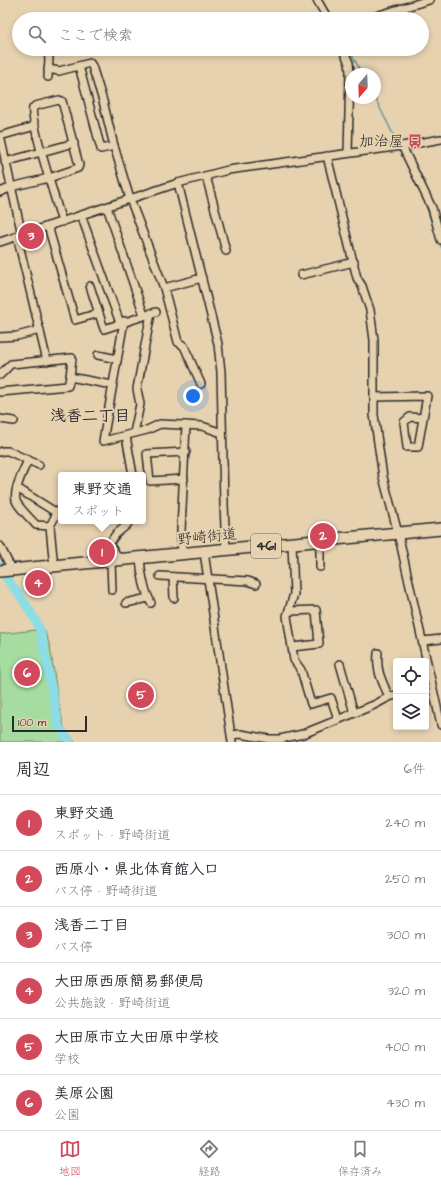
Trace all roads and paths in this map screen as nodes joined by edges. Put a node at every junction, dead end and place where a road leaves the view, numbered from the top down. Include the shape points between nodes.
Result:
1 (316, 0) edge
2 (429, 0) edge
3 (324, 12) edge
4 (389, 12) edge
5 (47, 56) edge
6 (346, 56) edge
7 (79, 66) junction
8 (48, 69) junction
9 (48, 77) dead end
10 (35, 126) junction
11 (441, 139) edge
12 (74, 143) junction
13 (114, 146) junction
14 (402, 146) junction
15 (42, 152) junction
16 (348, 153) junction
17 (327, 156) junction
18 (4, 167) edge
19 (206, 176) junction
20 (49, 178) junction
21 (178, 183) junction
22 (10, 188) junction
23 (0, 192) edge
24 (130, 199) junction
25 (107, 207) junction
26 (81, 215) junction
27 (62, 222) junction
28 (48, 226) junction
29 (19, 236) junction
30 (441, 240) edge
31 (0, 242) edge
32 (226, 250) dead end
33 (354, 262) junction
34 (301, 275) dead end
35 (202, 278) junction
36 (90, 286) dead end
37 (164, 288) junction
38 (99, 313) junction
39 (150, 313) junction
40 (122, 322) junction
41 (40, 330) junction
42 (0, 337) edge
43 (98, 355) dead end
44 (117, 359) junction
45 (47, 361) junction
46 (0, 375) edge
47 (70, 377) junction
48 (201, 384) dead end
49 (112, 385) junction
50 (0, 392) edge
51 (374, 397) junction
52 (423, 418) dead end
53 (0, 419) edge
54 (14, 421) dead end
55 (186, 425) junction
56 (134, 433) junction
57 (222, 433) junction
58 (126, 436) junction
59 (0, 452) edge
60 (186, 452) junction
61 (28, 460) junction
62 (39, 465) dead end
63 (132, 472) edge
64 (184, 479) junction
65 (16, 488) junction
66 (128, 524) edge
67 (50, 526) junction
68 (441, 529) edge
69 (398, 533) junction
70 (320, 541) junction
71 (292, 543) junction
72 (0, 546) edge
73 (226, 550) junction
74 (204, 552) junction
75 (182, 554) junction
76 (140, 558) junction
77 (115, 560) junction
78 (55, 566) junction
79 (320, 567) dead end
80 (7, 571) edge
81 (160, 576) dead end
82 (173, 576) junction
83 (208, 578) junction
84 (256, 584) dead end
85 (112, 590) dead end
86 (174, 598) dead end
87 (126, 603) dead end
88 (289, 611) junction
89 (441, 639) edge
90 (423, 641) junction
91 (292, 647) junction
92 (378, 653) dead end
93 (425, 658) edge
94 (340, 664) dead end
95 (429, 686) edge
96 (392, 696) edge
97 (354, 713) junction
98 (338, 719) junction
99 (441, 725) edge
100 (232, 738) edge

1 - 3 street
2 - 4 street
5 - 8 street
6 - 16 street via 350,72
7 - 8 street via 59,71
7 - 13 street via 90,63 92,66 104,101
7 - 13 street via 100,149
8 - 9 street
10 - 12 street via 33,108 62,101
10 - 15 street
10 - 18 street via 0,136
11 - 14 street
12 - 15 street
12 - 20 street via 78,168
13 - 24 street
14 - 16 street
14 - 30 street via 432,208
15 - 18 street
15 - 20 street
16 - 17 street
17 - 19 street via 228,170
17 - 33 street
18 - 22 street
19 - 21 street
19 - 32 street
20 - 22 street
20 - 27 street
21 - 24 street
21 - 35 street
22 - 23 street
22 - 29 street
24 - 25 street
24 - 37 street
25 - 26 street
25 - 39 street
26 - 27 street
26 - 40 street
27 - 28 street
28 - 29 street
28 - 38 street via 75,320
29 - 31 street
29 - 41 street
33 - 34 street
33 - 51 street via 357,278 370,310 374,340
35 - 37 street
35 - 57 street via 218,344
36 - 38 street
37 - 48 street via 178,342 184,346
38 - 40 street via 104,329
39 - 40 street
39 - 56 street via 137,389 140,404
40 - 44 street
41 - 42 street
41 - 45 street
43 - 44 street
44 - 49 street
45 - 46 street via 11,364
45 - 47 street via 72,358
47 - 49 street
47 - 50 street via 68,386
49 - 58 street via 103,441
51 - 52 street via 427,396
51 - 69 street via 374,415 383,476
53 - 54 street
55 - 56 street via 160,424
55 - 57 street via 202,426
55 - 60 street
56 - 58 street
57 - 73 street
58 - 63 street
59 - 61 street via 8,451
60 - 64 street
60 - 64 street via 147,454 150,481
61 - 62 street
61 - 65 street
64 - 75 street
65 - 67 street via 16,502 36,525
65 - 67 street via 57,513
66 - 77 street via 109,544
67 - 78 street
68 - 69 highway, 野崎街道 / 461
69 - 70 highway, 野崎街道 / 461
69 - 90 street
70 - 71 highway, 野崎街道 / 461
70 - 79 street
71 - 73 highway, 野崎街道 / 461
71 - 88 street via 294,594
72 - 80 street
73 - 74 highway, 野崎街道 / 461
74 - 75 highway, 野崎街道 / 461
74 - 83 street
75 - 76 highway, 野崎街道 / 461
76 - 77 highway, 野崎街道 / 461
76 - 87 street via 150,600
77 - 78 highway, 野崎街道 / 461
77 - 85 street
78 - 80 highway, 野崎街道 / 461
81 - 82 street
82 - 83 street
82 - 86 street
83 - 84 street
83 - 100 street
88 - 91 street via 287,616
88 - 91 street via 316,610 319,644
89 - 90 street
90 - 93 street
91 - 98 street via 294,660 301,670 311,704 331,698
92 - 96 street via 376,665 379,676
94 - 97 street
95 - 99 street
96 - 97 street
97 - 98 street
98 - 100 street via 303,734 280,739 240,734

